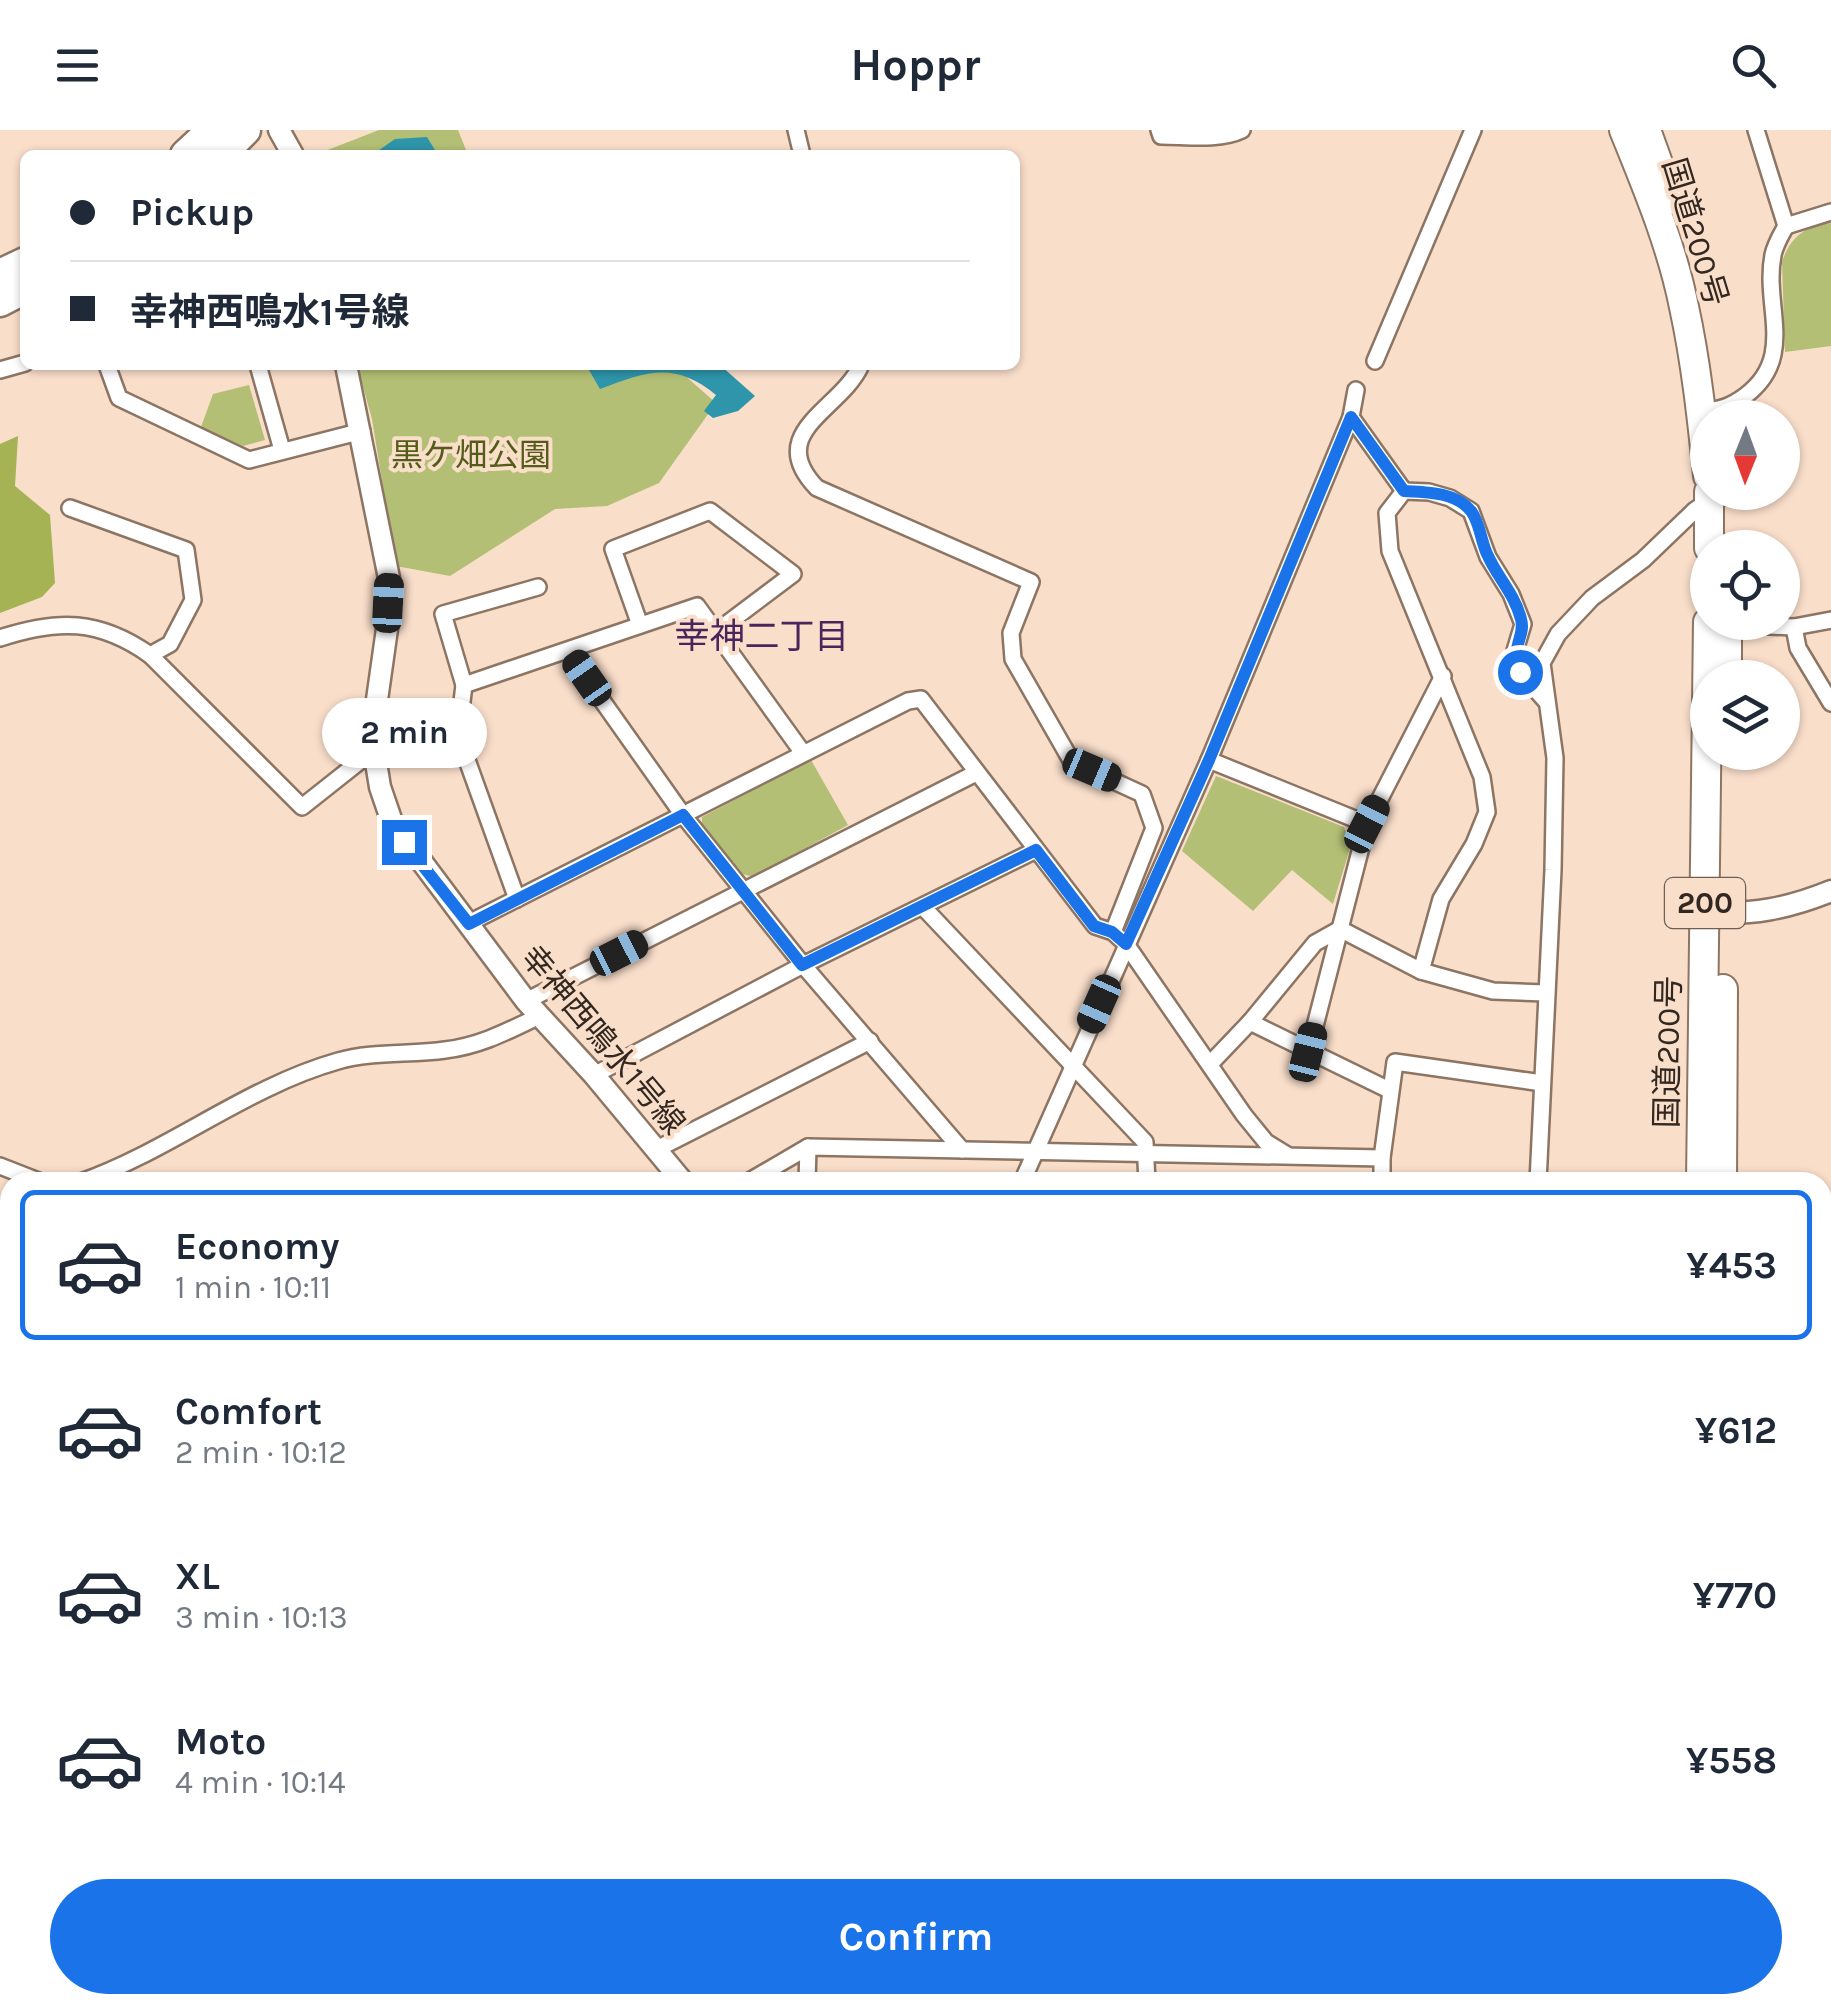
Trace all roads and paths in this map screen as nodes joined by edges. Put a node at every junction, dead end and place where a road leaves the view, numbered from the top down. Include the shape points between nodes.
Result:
1 (213, 130) edge
2 (245, 130) edge
3 (1159, 130) edge
4 (1242, 130) edge
5 (1473, 130) edge
6 (1624, 130) edge
7 (1646, 130) edge
8 (1756, 130) edge
9 (1198, 133) edge
10 (191, 150) edge
11 (225, 150) edge
12 (1831, 212) edge
13 (1786, 226) junction
14 (1375, 360) dead end
15 (110, 370) edge
16 (259, 370) edge
17 (347, 370) edge
18 (860, 370) edge
19 (1356, 390) dead end
20 (1710, 400) edge
21 (1713, 400) edge
22 (1735, 400) edge
23 (1351, 417) junction
24 (362, 431) junction
25 (282, 450) junction
26 (1404, 491) junction
27 (70, 508) dead end
28 (1694, 510) edge
29 (538, 586) dead end
30 (1831, 620) edge
31 (640, 625) junction
32 (1800, 626) edge
33 (716, 632) junction
34 (0, 638) edge
35 (1718, 640) edge
36 (1796, 640) edge
37 (568, 651) junction
38 (150, 655) junction
39 (1443, 676) junction
40 (464, 685) junction
41 (1545, 700) junction
42 (1831, 703) edge
43 (374, 750) junction
44 (803, 753) junction
45 (1209, 760) junction
46 (1725, 770) edge
47 (976, 773) junction
48 (683, 815) junction
49 (1367, 824) junction
50 (1036, 850) junction
51 (743, 889) junction
52 (1831, 891) edge
53 (517, 899) junction
54 (924, 908) junction
55 (1714, 912) junction
56 (469, 924) junction
57 (1340, 929) junction
58 (1112, 932) junction
59 (1126, 944) junction
60 (802, 965) junction
61 (1421, 971) junction
62 (1546, 993) junction
63 (532, 1008) junction
64 (1250, 1022) junction
65 (870, 1041) junction
66 (1308, 1052) junction
67 (1210, 1064) junction
68 (1072, 1065) junction
69 (594, 1075) junction
70 (1542, 1083) junction
71 (1389, 1090) junction
72 (808, 1147) junction
73 (657, 1149) junction
74 (962, 1150) junction
75 (1036, 1150) junction
76 (1146, 1155) junction
77 (1286, 1156) junction
78 (1382, 1158) junction
79 (110, 1172) edge
80 (676, 1172) edge
81 (765, 1172) edge
82 (807, 1172) edge
83 (1026, 1172) edge
84 (1147, 1172) edge
85 (1382, 1172) edge
86 (1538, 1172) edge
87 (1701, 1172) edge
88 (1722, 1172) edge

1 - 10 highway
2 - 11 highway
3 - 9 street via 1160,136
4 - 9 street
5 - 14 street
6 - 20 highway, 国道200号 via 1655,207
7 - 21 highway, 国道200号 via 1701,300
8 - 13 street
12 - 13 street
13 - 22 street via 1772,263 1774,360 1758,386
15 - 25 street via 119,398 249,460
16 - 25 street
17 - 24 street, 幸神西鳴水1号線
18 - 58 street via 804,432 797,451 802,472 818,488 1031,582 1011,633 1013,659 1072,762 1142,794 1154,828
19 - 23 street
23 - 26 street
23 - 45 street
24 - 25 street
24 - 43 street, 幸神西鳴水1号線 via 389,578
26 - 39 street via 1387,513 1390,551
26 - 41 street via 1450,498 1471,512 1523,624 1514,654 1520,672
27 - 38 street via 186,550 193,600 170,644
28 - 41 street via 1558,634 1542,663
29 - 40 street via 444,614
30 - 32 street
31 - 33 street via 697,606
31 - 33 street via 613,549 710,511 794,574
31 - 37 street
33 - 44 street
34 - 38 street via 72,625 122,636
35 - 55 highway, 国道200号 / 200
36 - 42 street
37 - 40 street
37 - 48 street
38 - 43 street via 302,807
39 - 49 street
39 - 61 street via 1482,776 1486,812 1441,900
40 - 53 street via 458,735
41 - 62 street via 1555,758
43 - 56 street, 幸神西鳴水1号線 via 392,822
44 - 47 street via 921,698
44 - 48 street
45 - 49 street
45 - 59 street
46 - 55 highway, 国道200号 / 200
47 - 50 street
47 - 51 street
48 - 51 street
48 - 53 street
49 - 57 street
50 - 54 street
50 - 58 street via 1094,926
51 - 60 street
51 - 63 street
52 - 55 street via 1790,908
53 - 56 street
54 - 60 street
54 - 68 street
55 - 87 highway, 国道200号 / 200
55 - 88 highway, 国道200号 / 200
56 - 63 street, 幸神西鳴水1号線
57 - 61 street
57 - 64 street via 1314,943
57 - 66 street
58 - 59 street
59 - 67 street
59 - 68 street
60 - 65 street
60 - 69 street
61 - 62 street via 1493,991
62 - 70 street
63 - 69 street, 幸神西鳴水1号線
63 - 79 street via 488,1041 341,1060 276,1084
64 - 66 street
64 - 67 street
65 - 73 street
65 - 74 street
66 - 71 street
67 - 77 street via 1266,1142
68 - 75 street
68 - 76 street via 1145,1142
69 - 73 street, 幸神西鳴水1号線
70 - 71 street via 1394,1062
70 - 86 street
71 - 78 street
72 - 74 street
72 - 81 street
72 - 82 street
73 - 80 street, 幸神西鳴水1号線
74 - 75 street
75 - 76 street
75 - 83 street
76 - 77 street
76 - 84 street
77 - 78 street
78 - 85 street

